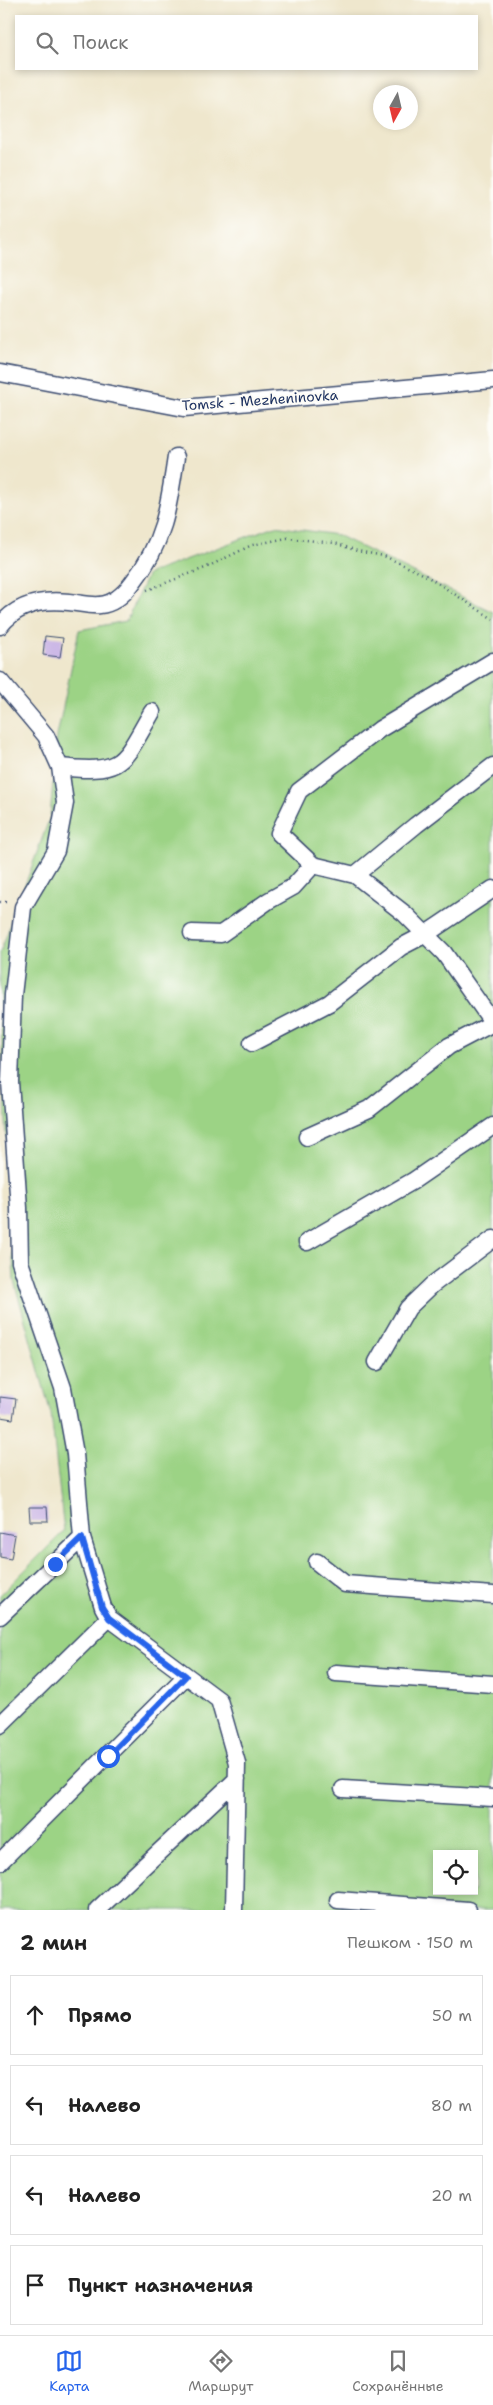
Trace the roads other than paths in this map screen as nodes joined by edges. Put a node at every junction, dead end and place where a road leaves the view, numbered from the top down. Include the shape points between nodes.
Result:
1 (0, 373) edge
2 (493, 380) edge
3 (176, 457) dead end
4 (0, 626) edge
5 (493, 661) edge
6 (0, 681) edge
7 (152, 712) dead end
8 (493, 766) edge
9 (60, 767) junction
10 (313, 865) junction
11 (355, 875) junction
12 (493, 889) edge
13 (192, 933) dead end
14 (426, 934) junction
15 (493, 1023) edge
16 (252, 1043) dead end
17 (493, 1126) edge
18 (307, 1137) dead end
19 (493, 1239) edge
20 (307, 1242) dead end
21 (377, 1362) dead end
22 (82, 1538) junction
23 (317, 1562) dead end
24 (493, 1595) edge
25 (0, 1616) edge
26 (109, 1618) junction
27 (336, 1673) dead end
28 (186, 1676) junction
29 (493, 1684) edge
30 (0, 1726) edge
31 (236, 1779) junction
32 (343, 1789) dead end
33 (493, 1798) edge
34 (0, 1862) edge
35 (338, 1900) dead end
36 (97, 1910) edge
37 (234, 1910) edge
38 (468, 1910) edge

1 - 2 street, Tomsk - Mezheninovka via 184,408
3 - 4 street via 167,515 159,541 143,570 116,600 99,605 52,601 28,605 13,612
5 - 10 street via 380,729 299,791 279,833
6 - 9 street via 46,736
7 - 9 street via 120,763 102,770
8 - 11 street
9 - 22 street via 65,803 56,851 22,907 13,995 10,1082 20,1262 63,1388 75,1454
10 - 11 street
10 - 13 street via 293,887 221,934
11 - 14 street via 406,914
12 - 14 street
14 - 15 street via 444,952
14 - 16 street via 401,946 329,1003
15 - 18 street via 448,1046 369,1109
17 - 20 street via 412,1181
19 - 21 street via 432,1285 408,1308
22 - 25 street
22 - 26 street via 102,1607
23 - 24 street via 345,1584
26 - 28 street
26 - 30 street
27 - 29 street
28 - 31 street via 219,1700 237,1763
28 - 34 street
31 - 36 street
31 - 37 street
32 - 33 street
35 - 38 street

